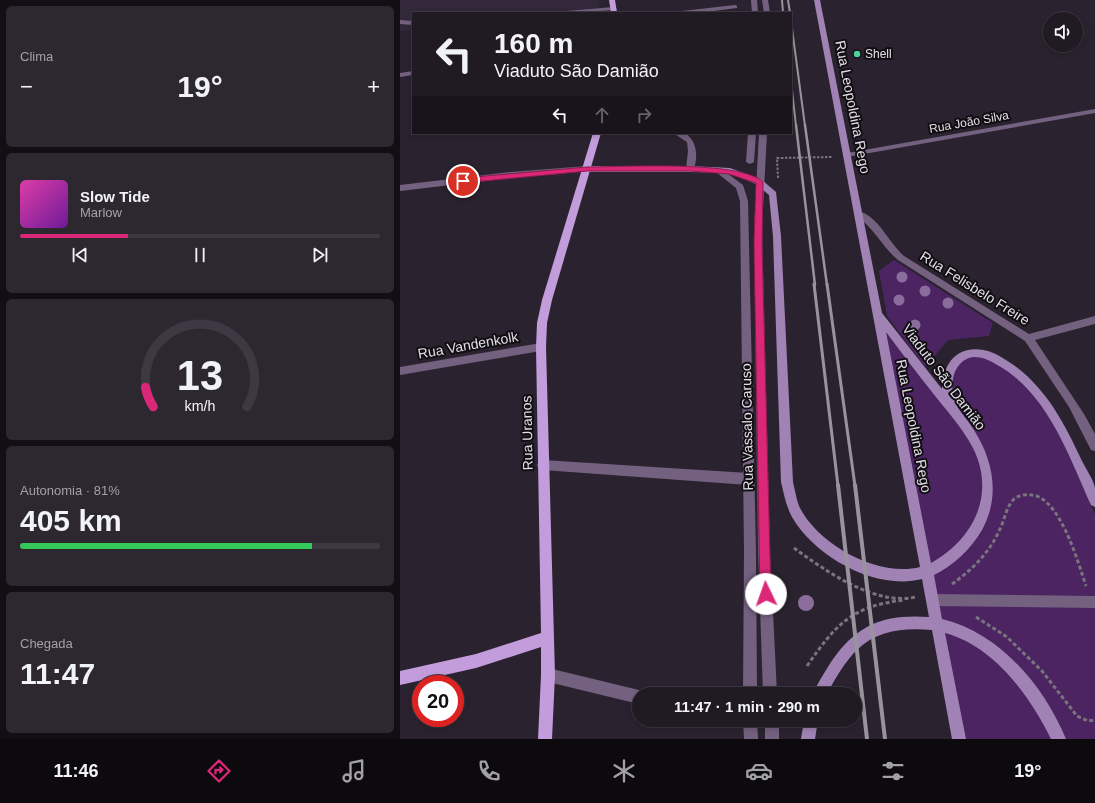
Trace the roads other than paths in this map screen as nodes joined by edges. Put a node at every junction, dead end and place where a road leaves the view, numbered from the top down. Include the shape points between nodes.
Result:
1 (612, 0) edge
2 (754, 0) edge
3 (765, 0) edge
4 (817, 0) edge
5 (735, 7) dead end
6 (614, 11) edge
7 (590, 12) edge
8 (691, 12) edge
9 (756, 12) edge
10 (767, 12) edge
11 (400, 22) edge
12 (412, 23) edge
13 (412, 73) edge
14 (400, 75) edge
15 (1095, 111) edge
16 (596, 134) edge
17 (680, 134) edge
18 (752, 134) edge
19 (763, 134) edge
20 (847, 155) junction
21 (750, 162) dead end
22 (587, 169) junction
23 (690, 169) junction
24 (719, 170) junction
25 (759, 182) junction
26 (400, 188) edge
27 (859, 214) junction
28 (877, 314) junction
29 (1095, 320) edge
30 (1028, 338) junction
31 (541, 347) junction
32 (400, 371) edge
33 (949, 405) junction
34 (1095, 446) edge
35 (543, 465) junction
36 (748, 479) junction
37 (1095, 501) edge
38 (932, 600) junction
39 (1093, 602) edge
40 (547, 638) junction
41 (548, 675) junction
42 (400, 678) edge
43 (750, 687) edge
44 (770, 687) edge
45 (824, 687) edge
46 (632, 695) edge
47 (750, 727) edge
48 (810, 727) edge
49 (545, 739) edge
50 (751, 739) edge
51 (808, 739) edge
52 (959, 739) edge
53 (1059, 739) edge

1 - 6 main road
2 - 9 street
3 - 10 street
4 - 20 main road, Rua Leopoldina Rego
5 - 8 street
6 - 7 street
11 - 12 street
13 - 14 street
15 - 20 street, Rua João Silva
16 - 22 main road, Rua Uranos
17 - 23 street via 692,141
18 - 21 street
19 - 25 street
20 - 27 main road, Rua Leopoldina Rego
22 - 23 main road, Viaduto São Damião
22 - 26 street
22 - 31 main road, Rua Uranos via 547,300 542,323
23 - 24 main road, Viaduto São Damião
24 - 25 main road, Viaduto São Damião
24 - 36 street, Rua Vassalo Caruso via 740,187 744,201
25 - 33 main road, Viaduto São Damião via 773,194 775,202 788,482 793,506 807,528 832,551 853,564 882,574 907,575 929,571 944,562 964,544 979,525 988,504 989,484 985,465 965,426
25 - 44 street via 763,542
27 - 28 main road, Rua Leopoldina Rego
27 - 30 street, Rua Felisbelo Freire via 875,224 890,250
28 - 33 main road, Viaduto São Damião
28 - 38 main road, Rua Leopoldina Rego
29 - 30 street, Rua Felisbelo Freire
30 - 34 street via 1054,375
31 - 32 street, Rua Vandenkolk
31 - 35 main road, Rua Uranos
33 - 37 main road via 947,380 953,366 962,356 970,353 989,355 1010,366 1034,388 1046,404
35 - 36 street
35 - 40 main road, Rua Uranos
36 - 43 street, Rua Vassalo Caruso
38 - 39 street
38 - 52 main road, Rua Leopoldina Rego
40 - 41 main road, Rua Uranos
40 - 42 main road via 476,661
41 - 46 street
41 - 49 main road, Rua Uranos
45 - 53 main road via 840,660 861,637 884,626 910,623 940,625 967,635 998,655 1030,688
47 - 50 street
48 - 51 main road

